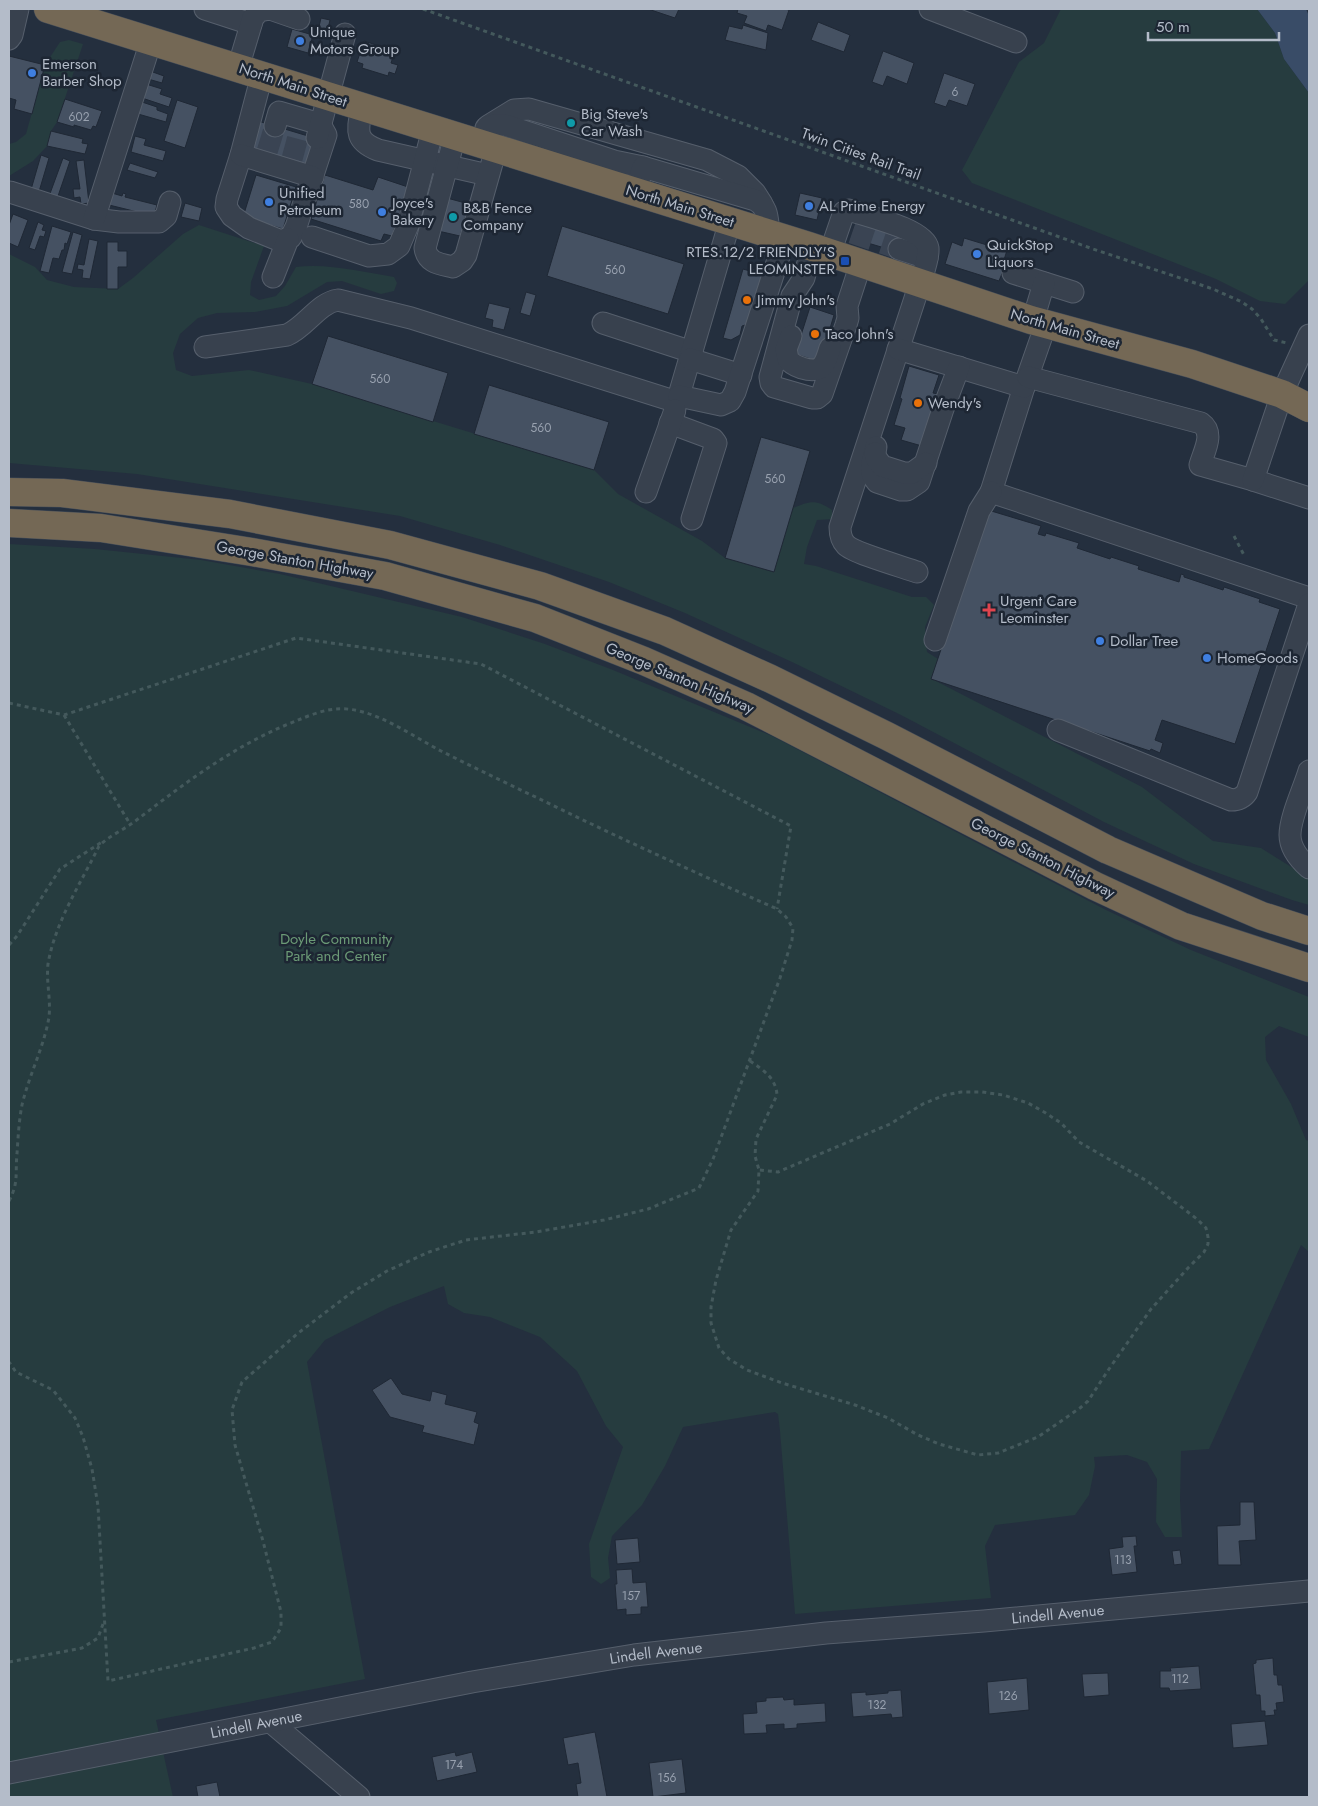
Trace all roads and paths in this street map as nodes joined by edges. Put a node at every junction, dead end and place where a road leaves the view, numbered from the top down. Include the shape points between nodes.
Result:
1 (18, 9) edge
2 (48, 9) edge
3 (205, 9) edge
4 (423, 9) edge
5 (930, 9) edge
6 (299, 19) dead end
7 (251, 24) junction
8 (345, 34) dead end
9 (9, 40) edge
10 (151, 41) junction
11 (1016, 42) dead end
12 (250, 72) junction
13 (328, 97) junction
14 (254, 105) junction
15 (362, 107) junction
16 (310, 129) junction
17 (468, 136) junction
18 (241, 155) junction
19 (425, 160) junction
20 (447, 166) junction
21 (643, 167) junction
22 (302, 169) junction
23 (488, 175) junction
24 (232, 182) junction
25 (10, 192) dead end
26 (635, 192) junction
27 (170, 202) dead end
28 (762, 204) junction
29 (94, 219) junction
30 (730, 221) junction
31 (777, 236) junction
32 (312, 237) dead end
33 (288, 240) junction
34 (833, 240) junction
35 (900, 249) tunnel mouth
36 (861, 263) junction
37 (923, 270) junction
38 (1013, 273) dead end
39 (274, 277) dead end
40 (1044, 282) junction
41 (801, 283) junction
42 (1073, 292) dead end
43 (847, 306) junction
44 (1040, 322) junction
45 (603, 323) dead end
46 (1309, 335) edge
47 (1276, 341) dead end
48 (205, 347) dead end
49 (898, 349) junction
50 (691, 356) junction
51 (959, 367) junction
52 (741, 375) junction
53 (1026, 382) junction
54 (1282, 394) junction
55 (883, 396) junction
56 (678, 399) junction
57 (1309, 408) edge
58 (670, 423) junction
59 (1253, 480) junction
60 (854, 485) junction
61 (9, 492) edge
62 (646, 492) dead end
63 (991, 492) junction
64 (1309, 498) edge
65 (692, 519) dead end
66 (9, 523) edge
67 (917, 572) dead end
68 (1309, 598) edge
69 (1309, 604) edge
70 (934, 640) dead end
71 (9, 703) edge
72 (64, 715) junction
73 (1058, 730) dead end
74 (1309, 770) edge
75 (130, 824) junction
76 (105, 840) junction
77 (1309, 868) edge
78 (777, 909) junction
79 (1309, 931) edge
80 (9, 945) edge
81 (1309, 968) edge
82 (750, 1061) junction
83 (759, 1170) junction
84 (9, 1201) edge
85 (9, 1362) edge
86 (9, 1369) edge
87 (16, 1372) junction
88 (1309, 1591) edge
89 (104, 1618) junction
90 (9, 1662) edge
91 (272, 1723) junction
92 (9, 1773) edge
93 (359, 1797) edge

1 - 9 street
2 - 10 highway, North Main Street
3 - 7 street
4 - 47 path, Twin Cities Rail Trail via 1213,289 1252,309
5 - 11 street
6 - 7 street via 270,9 259,11
7 - 12 street
8 - 13 street
10 - 12 highway, North Main Street
10 - 29 street
12 - 13 highway, North Main Street
12 - 14 street
13 - 15 highway, North Main Street
13 - 16 street
14 - 16 street via 277,119
14 - 18 street
15 - 17 highway, North Main Street
15 - 19 street via 358,131 367,146
16 - 22 street via 325,132 325,141
17 - 19 street
17 - 20 street
17 - 21 street via 505,125
17 - 23 street
17 - 26 highway, North Main Street
17 - 28 street via 514,110 529,109 707,160 738,176
18 - 22 street via 266,157
18 - 24 street
19 - 20 street
19 - 32 street via 408,225 399,246 388,254 369,256
20 - 23 street
20 - 23 street via 425,248 432,262 454,268 466,255
21 - 26 street
21 - 28 street
22 - 24 street via 304,184 288,228 280,232 243,217
22 - 33 street via 296,227
24 - 33 street via 226,204 232,216 257,231 281,241
25 - 29 street
26 - 30 highway, North Main Street
27 - 29 street via 166,216 159,222
28 - 31 street
30 - 31 highway, North Main Street
30 - 50 street
31 - 34 highway, North Main Street
31 - 52 street
33 - 39 street
34 - 36 highway, North Main Street
34 - 37 street via 844,212 849,210 919,235 928,248
34 - 41 street
35 - 37 street
36 - 37 highway, North Main Street
36 - 43 street
37 - 44 highway, North Main Street
37 - 49 street
38 - 40 street
40 - 42 street
40 - 44 street
41 - 43 street via 803,298 786,355 790,363 815,370 826,363 837,324
41 - 43 street via 792,296 770,377 774,387 812,398 822,394 848,318
44 - 53 street
44 - 54 highway, North Main Street via 1192,364
45 - 50 street
46 - 54 street
48 - 56 street via 287,335 330,301 338,300 411,318
49 - 51 street
49 - 55 street
50 - 52 street
50 - 56 street
51 - 53 street
51 - 55 street via 919,482 907,490 877,482 871,472 884,418
51 - 60 street via 955,402 924,493 918,500 910,504
52 - 56 street via 730,401 721,405
53 - 59 street via 1201,423 1208,437 1200,465
53 - 63 street
54 - 57 highway, North Main Street
54 - 59 street
55 - 60 street
56 - 58 street
58 - 62 street
58 - 65 street via 716,443
59 - 64 street
60 - 67 street via 840,527 842,540 851,548
61 - 79 highway via 62,493 230,514 390,545 540,586 665,631 878,732 1108,850 1262,916
63 - 68 street
63 - 70 street via 979,511
66 - 81 highway, George Stanton Highway via 101,528 385,576 535,618 746,706 1095,886 1181,926
69 - 73 street via 1248,792 1238,800 1231,800
71 - 72 path
72 - 75 path
72 - 78 path via 296,638 481,664 791,826
74 - 77 street via 1290,836 1296,853
75 - 76 path
75 - 78 path via 210,766 276,728 314,714 336,709 354,710 404,730 547,803
76 - 80 path via 60,869
76 - 84 path via 70,902 52,948 48,965 48,1017 22,1106 16,1186
78 - 82 path via 793,928 792,940
82 - 83 path via 770,1075 776,1089 774,1102 756,1139 755,1156
82 - 89 path via 699,1188 648,1209 604,1220 466,1240 429,1252 387,1271 351,1293 242,1382 232,1410 235,1445 281,1612 281,1628 272,1642 108,1681
83 - 83 path via 758,1191 731,1230 716,1280 711,1323 719,1348 747,1370 855,1405 939,1444 978,1455 998,1453 1038,1437 1088,1402 1152,1310 1208,1244 1206,1228 1147,1181 1079,1142 1061,1123 1044,1112 1003,1095 975,1092 944,1095 890,1124 778,1172
85 - 87 path
86 - 87 path
87 - 89 path via 53,1390 75,1418 83,1437 98,1506
88 - 91 street, Lindell Avenue via 826,1633 634,1655 472,1682
89 - 90 path via 98,1638 82,1648
91 - 92 street, Lindell Avenue
91 - 93 street

